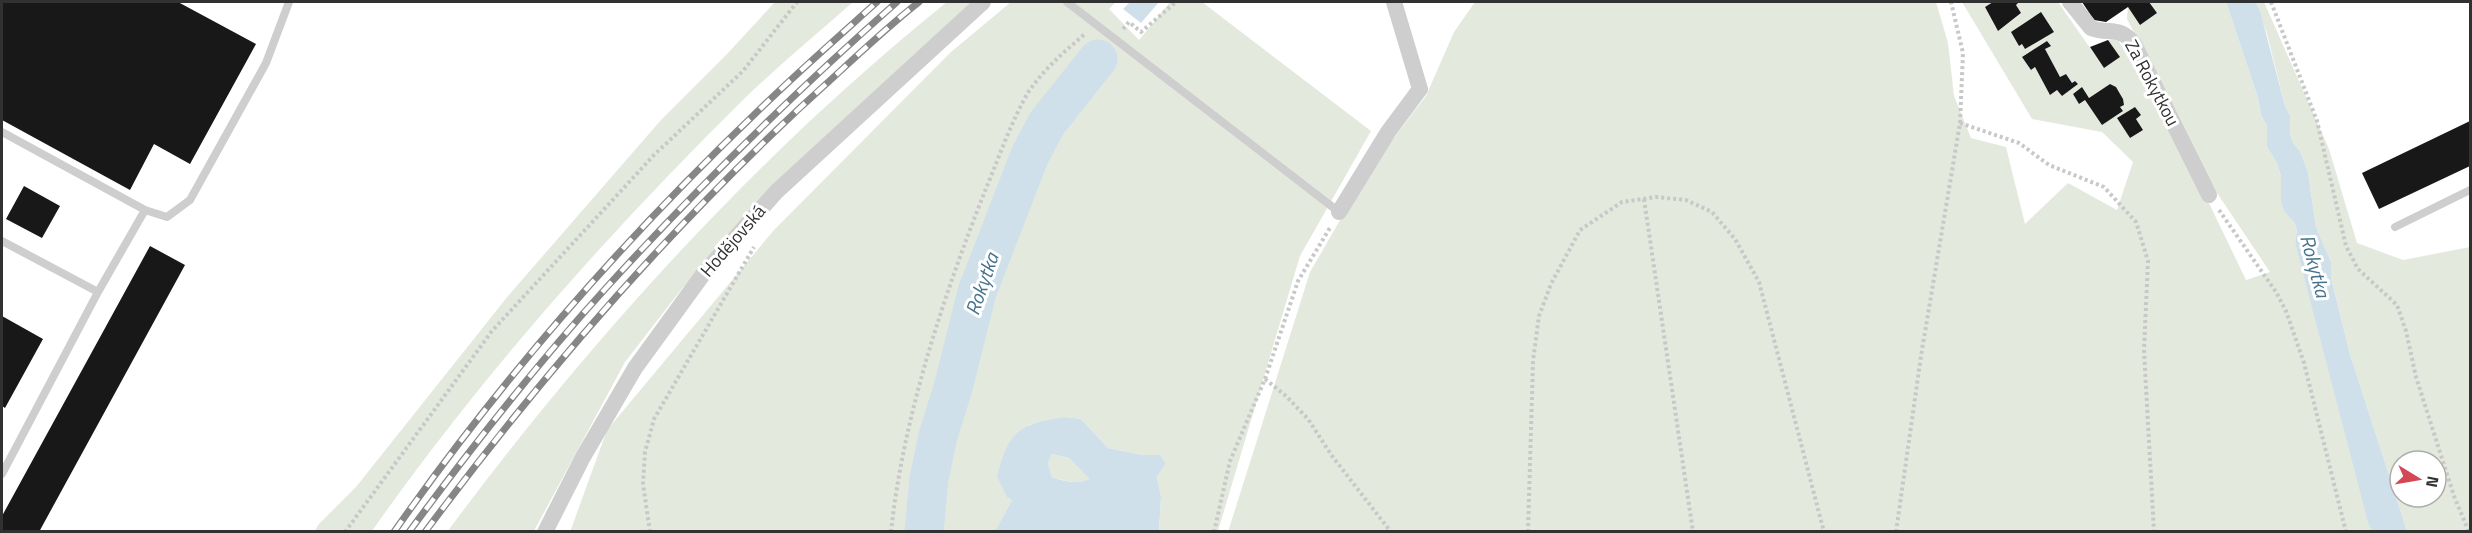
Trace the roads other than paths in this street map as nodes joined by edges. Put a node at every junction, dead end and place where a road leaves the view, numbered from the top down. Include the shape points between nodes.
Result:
1 (288, 2) edge
2 (983, 2) edge
3 (1067, 2) edge
4 (1394, 2) edge
5 (2070, 2) edge
6 (2, 132) edge
7 (2470, 189) edge
8 (2209, 195) road end
9 (145, 210) junction
10 (1339, 212) joint
11 (2395, 226) dead end
12 (2, 241) edge
13 (99, 292) junction
14 (2, 474) edge
15 (545, 531) edge

1 - 9 lane via 266,63 190,200 167,217
2 - 15 street, Hodějovská via 777,191 704,273 635,368
3 - 10 lane
4 - 10 street via 1420,89 1388,132
5 - 8 street, Za Rokytkou via 2091,28 2120,32 2134,44
6 - 9 lane
7 - 11 lane
9 - 13 lane
12 - 13 lane
13 - 14 lane

